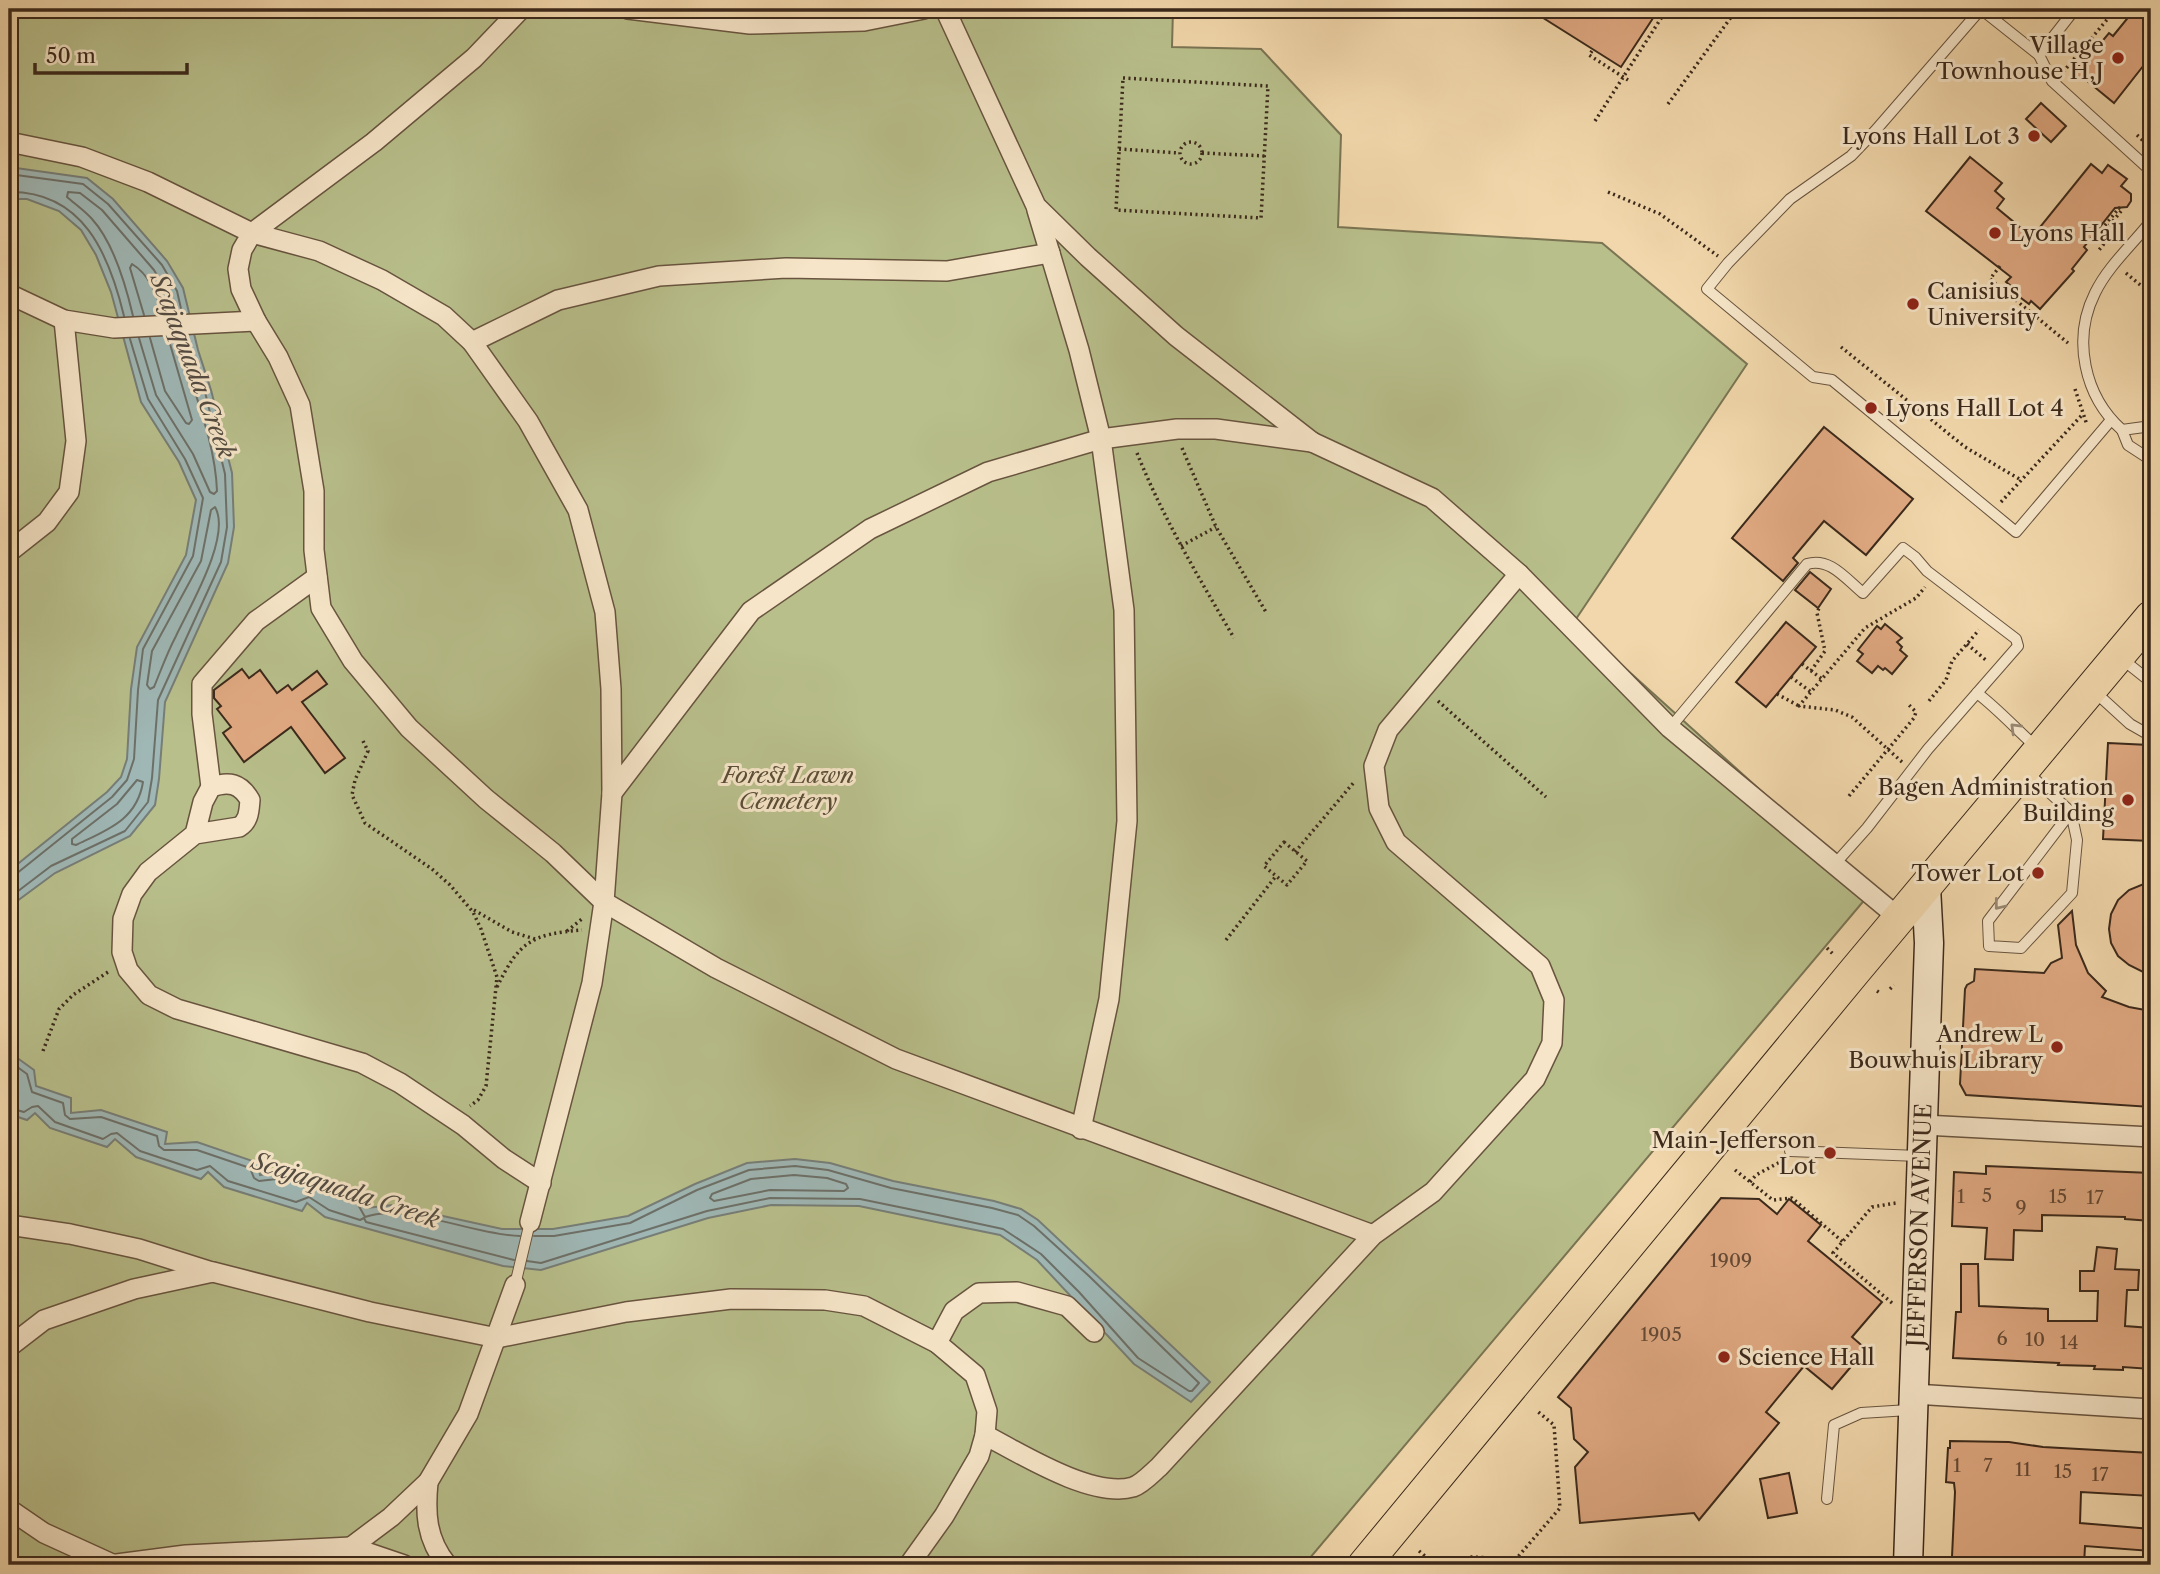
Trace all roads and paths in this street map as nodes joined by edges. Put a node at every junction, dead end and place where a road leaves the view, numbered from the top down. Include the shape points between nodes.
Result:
1 (522, 9) edge
2 (628, 9) edge
3 (924, 9) edge
4 (945, 9) edge
5 (1667, 9) edge
6 (1737, 9) edge
7 (1981, 9) edge
8 (2075, 9) edge
9 (2116, 9) edge
10 (1592, 51) dead end
11 (2039, 55) junction
12 (2062, 73) dead end
13 (1626, 78) junction
14 (1668, 104) dead end
15 (1595, 121) dead end
16 (9, 142) edge
17 (1119, 149) junction
18 (1179, 153) junction
19 (1202, 153) junction
20 (1265, 156) junction
21 (2151, 171) edge
22 (1608, 192) dead end
23 (1036, 206) junction
24 (2151, 221) edge
25 (251, 233) junction
26 (2098, 234) dead end
27 (2099, 250) dead end
28 (1050, 253) junction
29 (1719, 257) dead end
30 (2000, 265) dead end
31 (2128, 274) dead end
32 (2151, 293) edge
33 (9, 295) edge
34 (64, 320) junction
35 (256, 321) junction
36 (472, 342) junction
37 (2068, 343) dead end
38 (1841, 347) dead end
39 (2083, 414) dead end
40 (2111, 420) junction
41 (1177, 429) junction
42 (2122, 430) junction
43 (2151, 431) edge
44 (1130, 435) junction
45 (1101, 439) junction
46 (1312, 442) junction
47 (2151, 460) edge
48 (2021, 480) junction
49 (2011, 490) dead end
50 (1216, 527) junction
51 (1181, 546) junction
52 (9, 552) edge
53 (1519, 574) junction
54 (317, 577) junction
55 (1916, 598) dead end
56 (1819, 608) dead end
57 (1266, 612) dead end
58 (2151, 617) edge
59 (1234, 638) dead end
60 (2119, 656) junction
61 (1989, 662) dead end
62 (1802, 664) dead end
63 (1811, 671) junction
64 (1791, 677) dead end
65 (1822, 680) junction
66 (2151, 682) edge
67 (1423, 688) junction
68 (2092, 689) junction
69 (1811, 692) junction
70 (1978, 693) junction
71 (1777, 694) dead end
72 (1929, 701) dead end
73 (1908, 703) dead end
74 (1799, 706) junction
75 (1671, 728) junction
76 (2151, 736) edge
77 (363, 741) dead end
78 (1888, 750) junction
79 (2032, 760) junction
80 (1903, 762) dead end
81 (1374, 766) junction
82 (211, 787) junction
83 (612, 793) junction
84 (1849, 796) dead end
85 (1546, 797) dead end
86 (2071, 812) junction
87 (195, 834) junction
88 (1296, 852) junction
89 (1833, 865) junction
90 (1276, 876) junction
91 (1926, 887) junction
92 (604, 902) junction
93 (469, 907) junction
94 (1899, 918) junction
95 (600, 930) junction
96 (535, 939) junction
97 (1226, 940) dead end
98 (1827, 948) dead end
99 (1834, 955) dead end
100 (125, 962) junction
101 (1894, 985) dead end
102 (496, 989) junction
103 (1889, 989) dead end
104 (43, 1051) dead end
105 (449, 1116) junction
106 (1924, 1125) junction
107 (1081, 1129) junction
108 (2151, 1137) edge
109 (1790, 1151) dead end
110 (1923, 1157) junction
111 (1779, 1163) dead end
112 (1735, 1170) dead end
113 (1750, 1182) junction
114 (541, 1183) junction
115 (1901, 1203) dead end
116 (530, 1222) joint
117 (9, 1225) edge
118 (1373, 1235) junction
119 (1843, 1242) junction
120 (213, 1272) junction
121 (515, 1285) joint
122 (1892, 1303) dead end
123 (1094, 1332) dead end
124 (497, 1338) junction
125 (936, 1343) junction
126 (9, 1347) edge
127 (1914, 1402) junction
128 (2151, 1409) edge
129 (1536, 1410) dead end
130 (985, 1435) junction
131 (428, 1482) junction
132 (1827, 1499) dead end
133 (9, 1509) edge
134 (351, 1547) junction
135 (1419, 1551) dead end
136 (111, 1564) edge
137 (404, 1565) edge
138 (447, 1565) edge
139 (909, 1565) edge
140 (1364, 1565) edge
141 (1436, 1565) edge
142 (1463, 1565) edge
143 (1908, 1565) edge

1 - 25 street via 474,58 384,134
2 - 3 street via 750,23 864,21
4 - 23 street
5 - 13 path
6 - 14 path
7 - 11 lane
7 - 40 lane via 1851,156 1790,199 1707,289 1813,377 1832,380 2016,531
8 - 11 lane
9 - 12 path
10 - 13 path via 1589,55
11 - 21 lane via 2052,81
13 - 15 path
16 - 25 street via 82,157 148,182
17 - 18 path
17 - 20 path via 1116,210 1261,218
17 - 20 path via 1123,78 1268,86
18 - 19 path via 1189,164 1196,163
18 - 19 path via 1190,141 1200,145
19 - 20 path
22 - 29 path via 1660,214
23 - 28 street
23 - 46 street via 1176,336
24 - 40 lane via 2106,276 2087,314 2085,366 2092,390
25 - 35 street via 238,269 241,289
25 - 36 street via 318,251 382,280 444,316
26 - 27 path via 2119,208 2122,210 2105,231 2111,235
28 - 36 street via 947,271 786,268 659,276 558,300
28 - 45 street
30 - 37 path via 1990,279
31 - 32 path
33 - 34 street
34 - 35 street via 114,328
34 - 52 street via 76,441 69,492 47,522
35 - 54 street via 300,405 314,491
36 - 83 street via 528,421 578,510 605,612
38 - 48 path via 1965,447
39 - 48 path
40 - 42 lane
41 - 44 street
41 - 46 street via 1216,429
41 - 50 path
42 - 43 lane via 2144,427
42 - 47 lane via 2129,445
44 - 45 street
44 - 51 path
45 - 83 street via 988,472 870,529 751,611
45 - 107 street via 1124,610 1127,821 1109,999
46 - 53 street via 1432,498
48 - 49 path
50 - 51 path
50 - 57 path
51 - 59 path
53 - 67 street
53 - 75 street
54 - 82 street via 256,621 202,684
54 - 92 street via 321,608 353,661 409,728
55 - 65 path via 1865,628
56 - 63 path via 1825,651
58 - 60 main road
60 - 66 lane
60 - 68 main road
61 - 72 path via 1968,643
62 - 63 path
63 - 65 path
64 - 69 path
65 - 69 path
67 - 81 street via 1388,730
67 - 85 path
68 - 76 lane via 2130,724
68 - 79 main road
69 - 74 path
70 - 75 lane via 2018,646 2016,639 1903,548 1863,593 1827,563 1807,564
79 -> 70 lane via 2012,725
70 - 89 lane
71 - 74 path
73 - 78 path via 1918,711
74 - 78 path via 1852,717
75 - 89 street
77 - 93 path via 368,751 352,795 365,822 432,869
78 - 80 path
78 - 84 path
79 - 86 lane
79 - 91 main road
81 - 88 path via 1359,776
81 - 118 street via 1379,808 1396,842 1539,967 1554,1000 1552,1043 1535,1079 1433,1192
82 - 87 street via 202,802
82 - 87 street via 228,783 244,791 250,800 247,820 239,827
83 - 92 street
86 -> 86 lane via 1988,920 1989,946 2021,948 2072,893 2077,840
87 - 100 street via 148,872 132,894 123,919
88 - 90 path via 1307,861 1287,885
88 - 90 path via 1284,842 1264,866
89 - 94 street
90 - 97 path
91 - 94 main road
91 - 106 street, JEFFERSON AVENUE
92 - 95 street
92 - 107 street via 716,968 896,1059
93 - 96 path
93 - 102 path via 481,929 497,978
94 - 140 main road
95 - 96 path via 557,932
95 - 114 street via 592,983
96 - 102 path via 521,947
98 - 99 path
100 - 104 path via 58,1009
100 - 105 street via 149,995 177,1009 362,1063
101 - 103 path
102 - 105 path via 486,1086 478,1100
105 - 114 street
106 - 108 street
106 - 110 street, JEFFERSON AVENUE
107 - 118 street
109 - 110 lane
110 - 127 street, JEFFERSON AVENUE
111 - 113 path
112 - 113 path
113 - 119 path via 1773,1200 1792,1198
114 - 116 street
115 - 119 path via 1872,1207
116 - 121 lane
117 - 120 street via 139,1249
118 - 130 street via 1178,1447 1134,1487 1100,1488
119 - 122 path via 1833,1253
120 - 124 street
120 - 126 street via 134,1289 44,1321
121 - 124 street
123 - 125 street via 1067,1306 1017,1292 979,1293 954,1311
124 - 125 street via 626,1312 731,1300 811,1300 864,1306
124 - 131 street via 468,1414
125 - 130 street via 975,1375 987,1411
127 - 128 street
127 - 132 lane via 1861,1413 1835,1425
127 - 143 street, JEFFERSON AVENUE
129 - 142 path via 1554,1425 1560,1508 1516,1559 1470,1557
130 - 139 street via 979,1456 944,1516
131 - 134 street
131 - 138 street via 425,1514 436,1552
133 - 136 street via 44,1534
134 - 136 street via 186,1555
134 - 137 street
135 - 141 path

